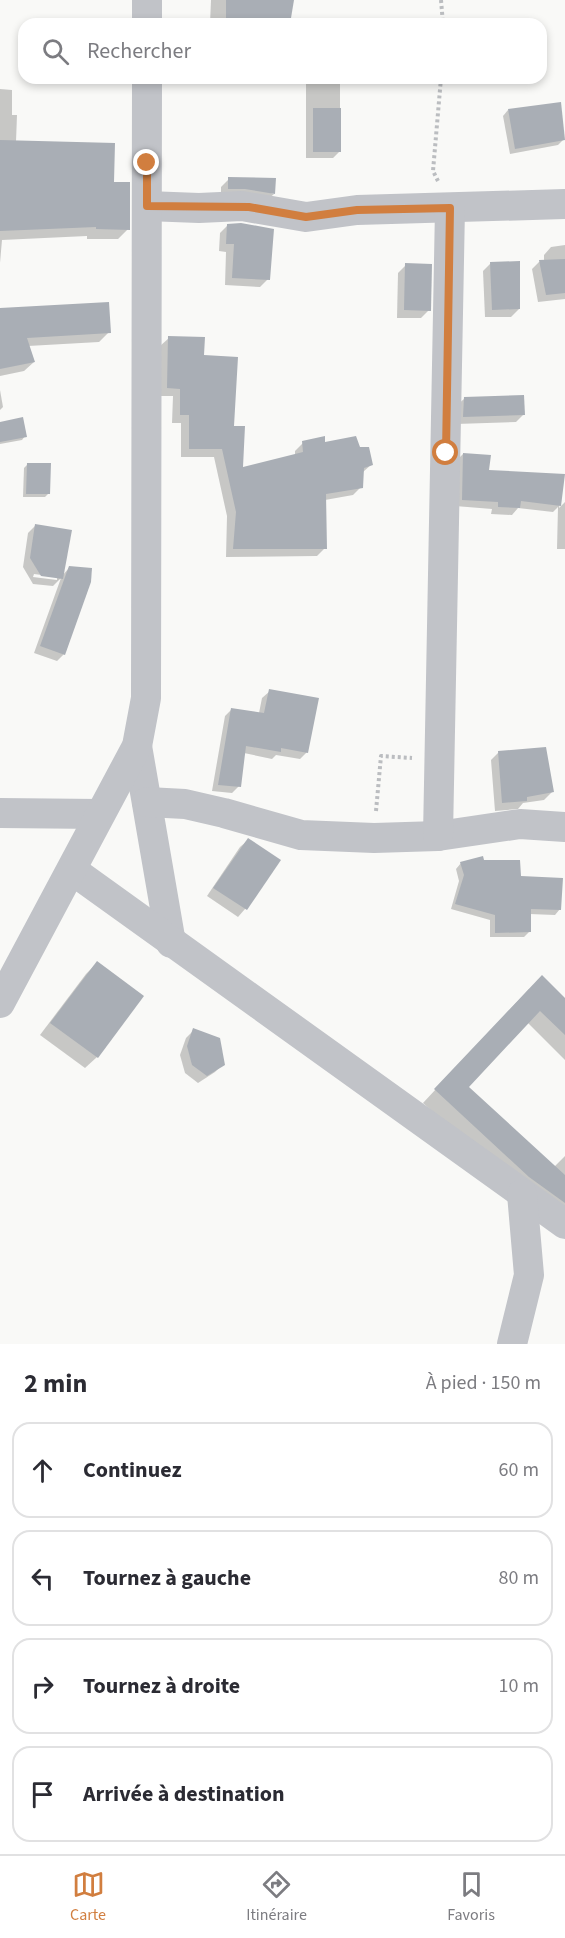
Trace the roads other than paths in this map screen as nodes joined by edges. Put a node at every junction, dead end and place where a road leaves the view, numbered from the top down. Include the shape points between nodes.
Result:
1 (147, 0) edge
2 (147, 18) edge
3 (147, 84) edge
4 (565, 204) edge
5 (147, 206) junction
6 (450, 208) junction
7 (137, 746) junction
8 (147, 802) junction
9 (0, 813) edge
10 (99, 814) junction
11 (565, 826) edge
12 (438, 836) junction
13 (72, 870) junction
14 (171, 942) junction
15 (0, 1003) edge
16 (522, 1194) junction
17 (565, 1224) edge
18 (513, 1344) edge

1 - 2 street
3 - 5 street
4 - 6 street
5 - 6 street via 249,207 306,217 357,210
5 - 7 street via 146,698
6 - 12 street
7 - 8 street
7 - 10 street
8 - 12 street via 205,808 301,835
8 - 14 street
9 - 10 street
10 - 13 street
11 - 12 street via 520,824
13 - 14 street
13 - 15 street
14 - 16 street
16 - 17 street
16 - 18 street via 528,1275

